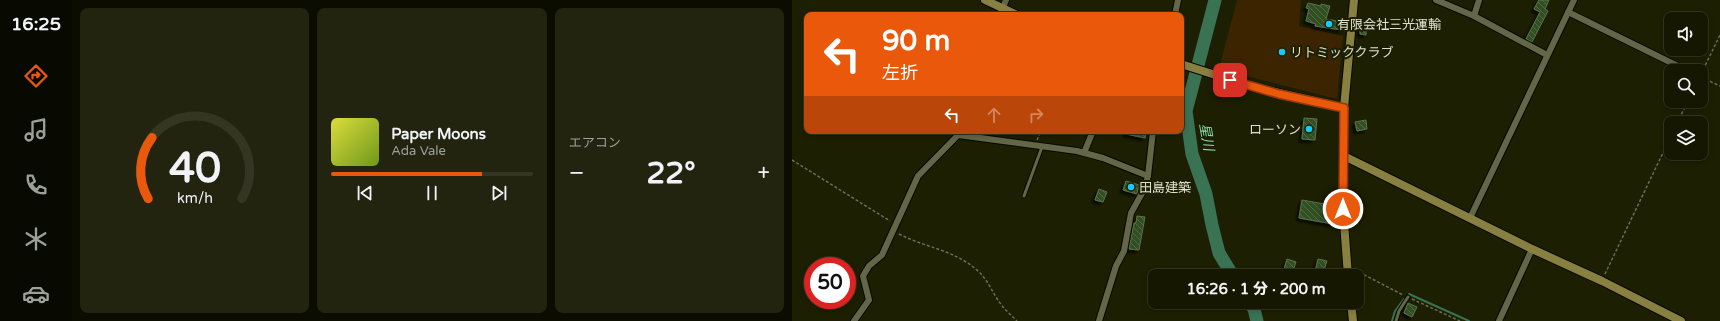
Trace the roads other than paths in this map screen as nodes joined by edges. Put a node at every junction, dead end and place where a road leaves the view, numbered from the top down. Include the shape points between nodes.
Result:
1 (985, 0) edge
2 (1006, 0) edge
3 (1178, 0) edge
4 (1354, 0) edge
5 (1436, 0) edge
6 (1479, 0) edge
7 (1574, 0) edge
8 (1001, 12) edge
9 (1176, 12) edge
10 (1568, 12) junction
11 (1474, 16) junction
12 (1547, 55) junction
13 (1674, 64) edge
14 (1184, 65) edge
15 (1344, 108) junction
16 (957, 134) edge
17 (965, 134) edge
18 (1092, 134) edge
19 (1153, 134) edge
20 (1043, 145) junction
21 (1084, 153) junction
22 (1344, 156) junction
23 (1148, 176) junction
24 (1024, 196) dead end
25 (1470, 218) junction
26 (1532, 249) junction
27 (1347, 269) edge
28 (1408, 297) dead end
29 (1352, 309) edge
30 (1668, 318) edge
31 (854, 321) edge
32 (1099, 321) edge
33 (1353, 321) edge
34 (1396, 321) edge
35 (1499, 321) edge
36 (1681, 321) edge

1 - 8 street
2 - 8 street
3 - 9 street
4 - 15 street
5 - 11 street
6 - 11 street
7 - 10 street
10 - 12 street
10 - 13 street
11 - 12 street
12 - 25 street
14 - 15 street via 1253,87
15 - 22 street
16 - 31 street via 918,176 882,255 868,266 863,276 869,300
17 - 20 street
18 - 21 street
19 - 23 street
20 - 21 street
20 - 24 lane
21 - 23 street
22 - 25 street
22 - 27 street via 1343,209
23 - 32 street via 1145,188 1131,213 1124,251 1116,266
25 - 26 street
26 - 30 street via 1602,281
26 - 35 street
28 - 34 lane
29 - 33 street
30 - 36 street

